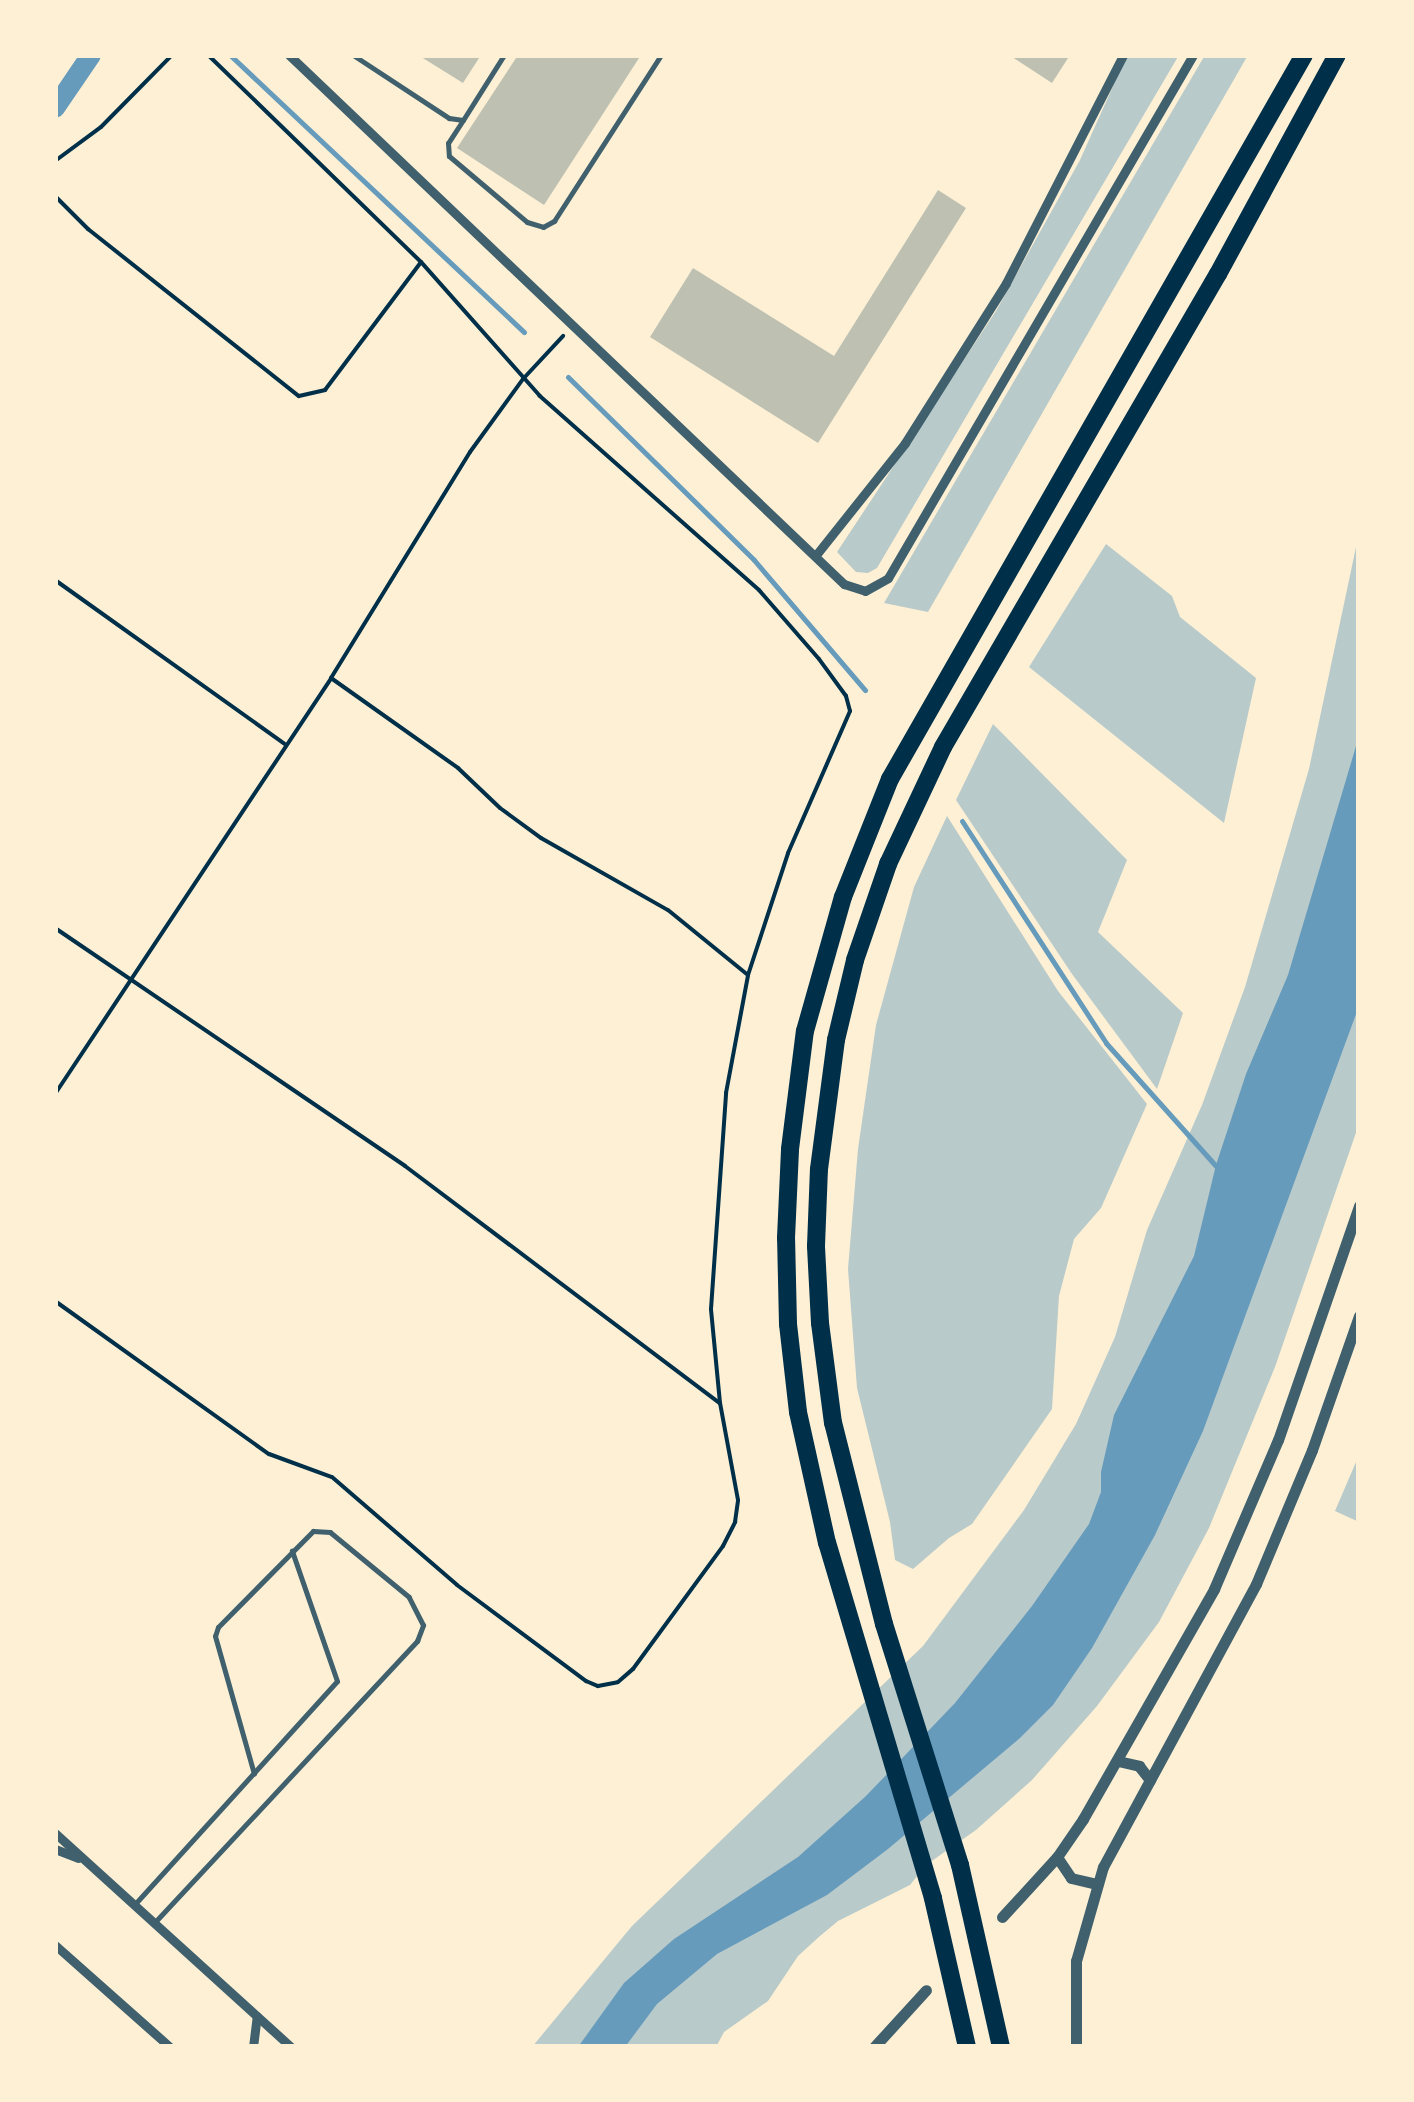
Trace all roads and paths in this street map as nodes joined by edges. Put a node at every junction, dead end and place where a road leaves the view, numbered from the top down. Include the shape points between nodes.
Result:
1 (172, 55) edge
2 (208, 55) edge
3 (289, 55) edge
4 (353, 55) edge
5 (504, 55) edge
6 (661, 55) edge
7 (1123, 55) edge
8 (1193, 55) edge
9 (1304, 55) edge
10 (1337, 55) edge
11 (463, 120) junction
12 (55, 161) edge
13 (55, 196) edge
14 (421, 262) junction
15 (574, 325) junction
16 (522, 379) junction
17 (816, 555) junction
18 (55, 580) edge
19 (332, 678) junction
20 (285, 744) junction
21 (55, 928) edge
22 (748, 975) junction
23 (130, 980) junction
24 (55, 1094) edge
25 (1359, 1206) edge
26 (55, 1301) edge
27 (1359, 1316) edge
28 (720, 1403) junction
29 (292, 1551) junction
30 (1118, 1761) junction
31 (254, 1774) junction
32 (1150, 1780) junction
33 (55, 1833) edge
34 (55, 1849) edge
35 (1057, 1857) junction
36 (89, 1865) junction
37 (1097, 1884) junction
38 (134, 1904) junction
39 (1002, 1918) dead end
40 (154, 1923) junction
41 (55, 1945) edge
42 (926, 1990) dead end
43 (256, 2015) junction
44 (170, 2047) edge
45 (253, 2047) edge
46 (291, 2047) edge
47 (874, 2047) edge
48 (967, 2047) edge
49 (1001, 2047) edge
50 (1076, 2047) edge

1 - 12 path via 102,126
2 - 14 path
3 - 15 street
4 - 11 lane via 449,118
5 - 11 lane
6 - 11 lane via 554,221 543,227 527,222 450,156 448,143
7 - 17 street via 1006,284 905,442
8 - 17 street via 888,578 865,591 844,584
9 - 48 highway via 919,723 866,838 816,982 798,1072 786,1297 807,1459 932,1898
10 - 49 highway via 1218,274 943,746 888,864 855,960 824,1123 817,1285 833,1423 884,1624 960,1865
13 - 14 path via 298,396 325,390
14 - 16 path
15 - 16 path
15 - 17 street
16 - 19 path
16 - 22 path via 732,563 790,624 849,703 788,852
18 - 20 path
19 - 20 path
19 - 22 path via 458,768 541,838 668,910
20 - 23 path
21 - 23 path
22 - 28 path via 718,1177 711,1310
23 - 24 path
23 - 28 path via 405,1166
25 - 30 street via 1255,1498 1214,1589
26 - 28 path via 269,1454 332,1477 457,1585 598,1686 618,1682 633,1669 736,1522 737,1489
27 - 32 street via 1256,1584
29 - 31 lane via 215,1636
29 - 31 lane via 337,1681
29 - 40 lane via 313,1531 345,1541 409,1597 423,1625 416,1641
30 - 32 street via 1139,1766
30 - 35 street
31 - 38 lane
32 - 37 street
33 - 36 street
34 - 36 street
35 - 37 street via 1070,1878
35 - 39 street
36 - 38 street
37 - 50 street via 1076,1960
38 - 40 street
40 - 43 street
41 - 44 street
42 - 47 street
43 - 45 street
43 - 46 street

